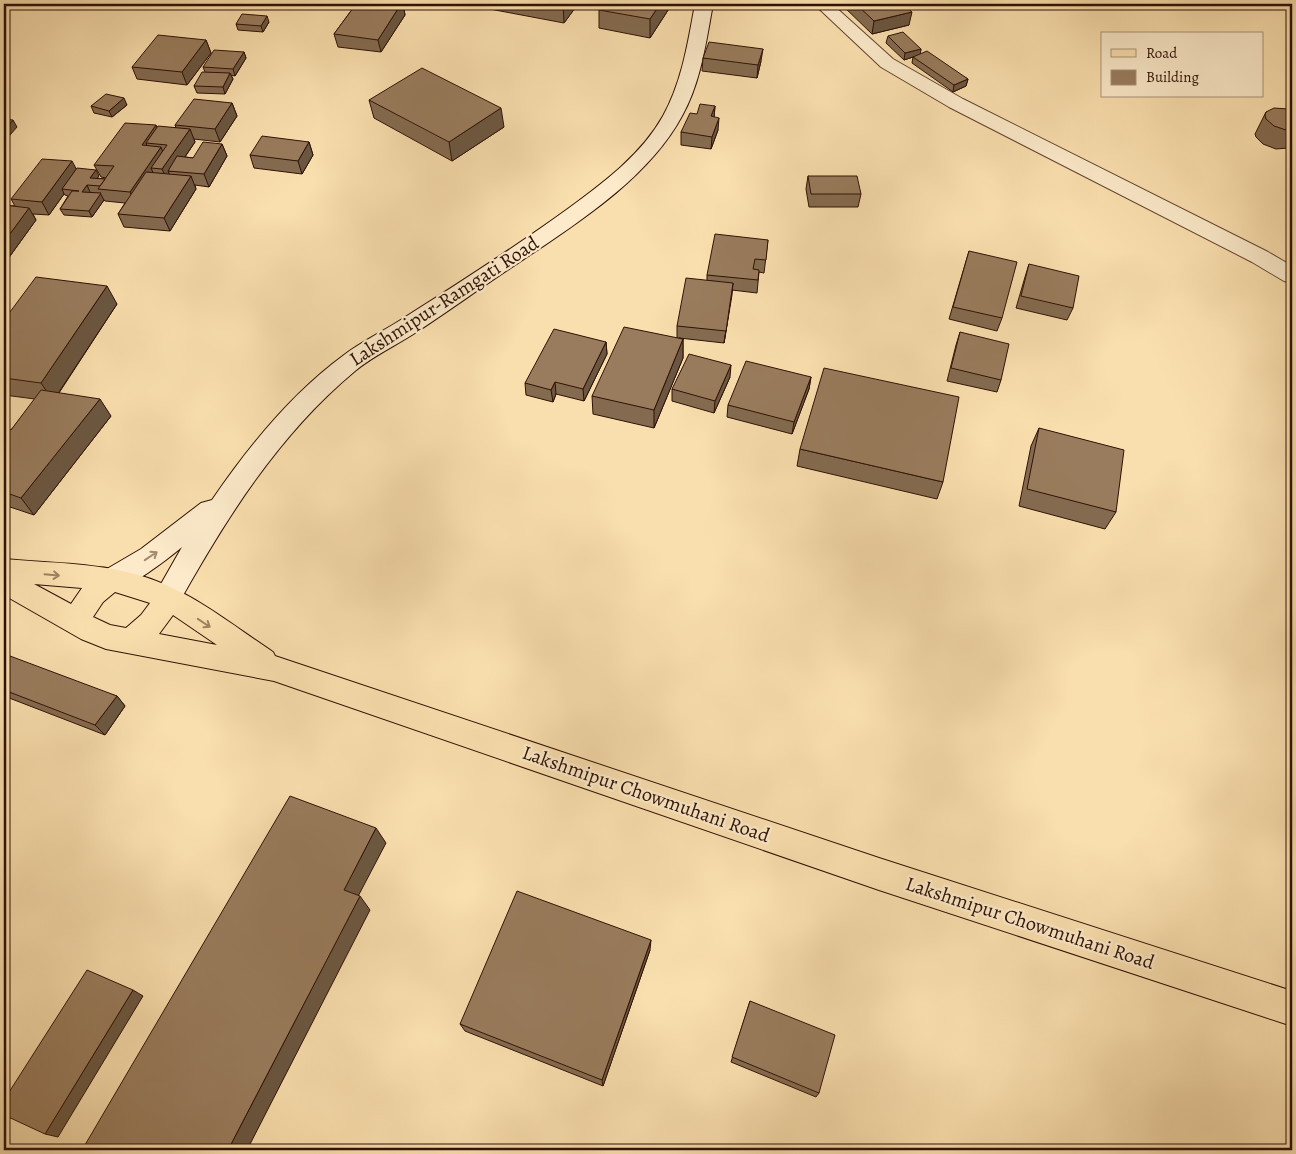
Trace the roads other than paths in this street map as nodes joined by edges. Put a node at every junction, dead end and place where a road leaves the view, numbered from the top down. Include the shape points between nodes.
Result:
1 (704, 4) edge
2 (822, 4) edge
3 (1292, 276) edge
4 (230, 493) junction
5 (4, 570) edge
6 (4, 581) edge
7 (110, 581) junction
8 (167, 598) junction
9 (77, 622) junction
10 (128, 642) junction
11 (274, 668) junction
12 (1292, 1009) edge

1 - 4 main road, Lakshmipur-Ramgati Road via 683,94 651,146 627,173 560,224 348,364 277,433
2 - 3 main road via 886,63 956,103
7 -> 4 main road via 175,539
4 - 8 main road, Lakshmipur-Ramgati Road
5 -> 7 main road
6 - 9 main road, Lakshmipur Chowmuhani Road
7 - 8 main road
7 - 9 main road via 89,597
8 - 10 main road via 152,624
8 -> 11 main road
9 - 10 main road, Lakshmipur Chowmuhani Road via 106,637
10 - 11 main road, Lakshmipur Chowmuhani Road
11 - 12 main road, Lakshmipur Chowmuhani Road via 879,874

